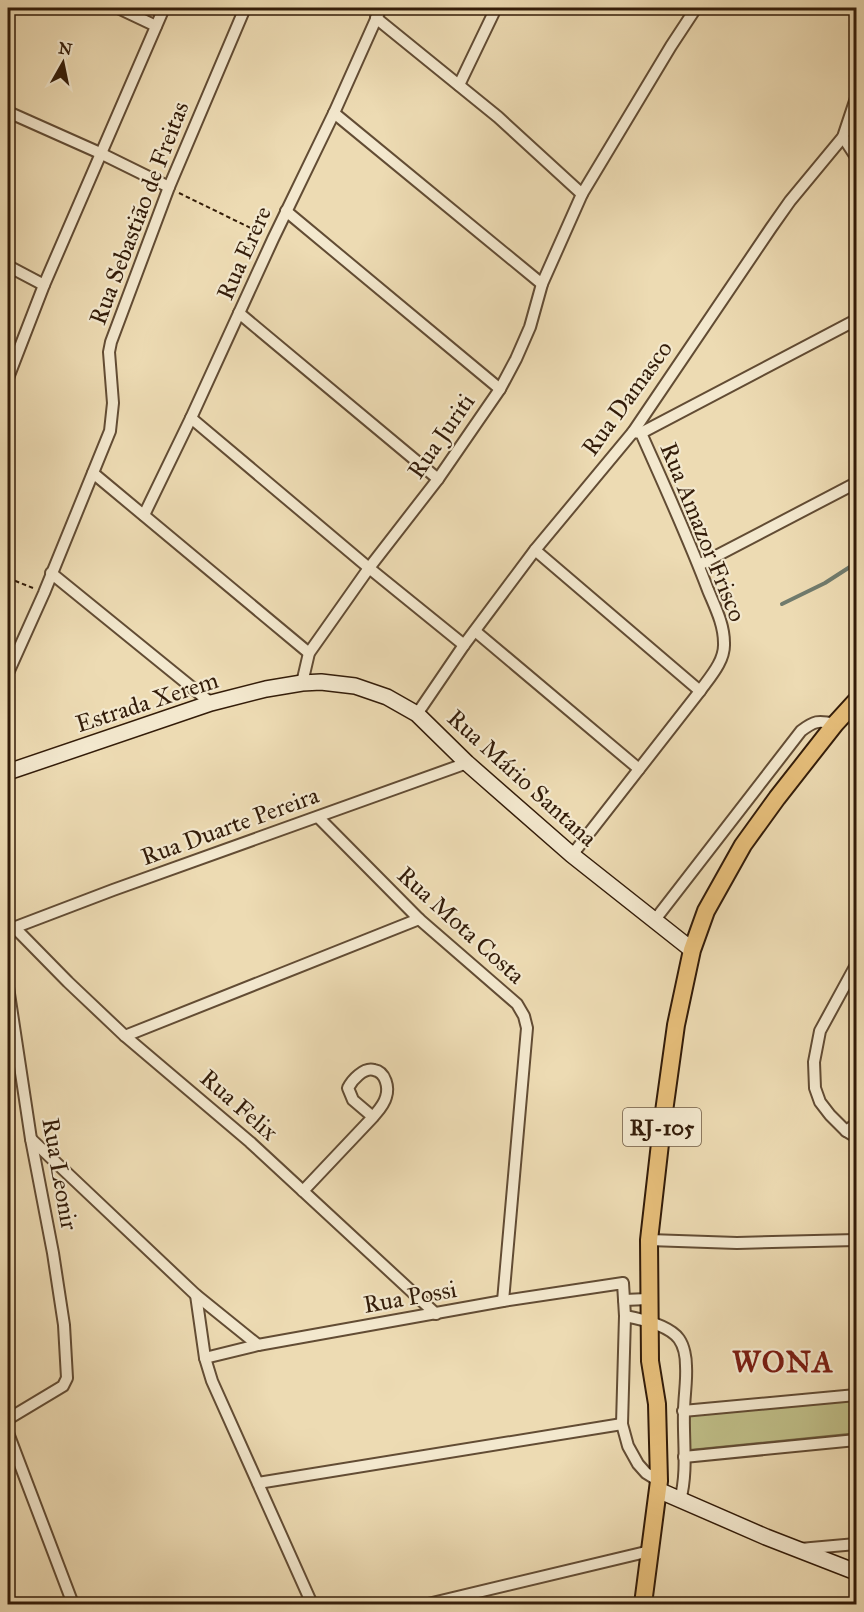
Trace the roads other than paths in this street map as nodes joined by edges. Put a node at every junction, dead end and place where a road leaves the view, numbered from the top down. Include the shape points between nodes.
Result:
1 (118, 8) edge
2 (164, 8) edge
3 (245, 8) edge
4 (496, 8) edge
5 (696, 8) edge
6 (378, 13) edge
7 (156, 26) junction
8 (459, 85) junction
9 (856, 98) edge
10 (8, 112) edge
11 (334, 113) junction
12 (843, 137) junction
13 (100, 153) junction
14 (856, 157) edge
15 (169, 187) junction
16 (582, 194) junction
17 (286, 211) junction
18 (8, 266) edge
19 (543, 284) junction
20 (44, 285) junction
21 (239, 314) junction
22 (856, 320) edge
23 (8, 378) edge
24 (500, 389) junction
25 (191, 418) junction
26 (637, 433) junction
27 (93, 473) junction
28 (438, 479) junction
29 (856, 483) edge
30 (144, 515) junction
31 (535, 550) junction
32 (699, 565) junction
33 (369, 568) junction
34 (51, 573) junction
35 (475, 631) junction
36 (465, 645) junction
37 (309, 653) junction
38 (8, 674) edge
39 (302, 683) junction
40 (700, 691) junction
41 (856, 701) edge
42 (211, 703) junction
43 (417, 714) junction
44 (835, 724) junction
45 (467, 763) junction
46 (639, 769) junction
47 (8, 772) edge
48 (318, 817) junction
49 (572, 855) junction
50 (419, 919) junction
51 (654, 921) junction
52 (11, 929) edge
53 (692, 950) junction
54 (856, 965) edge
55 (8, 987) edge
56 (125, 1036) junction
57 (373, 1117) dead end
58 (856, 1124) edge
59 (846, 1131) junction
60 (856, 1137) edge
61 (31, 1139) junction
62 (303, 1191) junction
63 (649, 1240) junction
64 (856, 1240) edge
65 (196, 1294) junction
66 (648, 1299) junction
67 (624, 1300) junction
68 (503, 1301) junction
69 (436, 1314) junction
70 (625, 1316) junction
71 (648, 1320) junction
72 (258, 1345) junction
73 (205, 1358) junction
74 (856, 1395) edge
75 (684, 1411) junction
76 (8, 1419) edge
77 (622, 1424) junction
78 (8, 1433) edge
79 (856, 1440) edge
80 (684, 1457) junction
81 (258, 1483) junction
82 (658, 1485) junction
83 (680, 1500) junction
84 (856, 1544) edge
85 (800, 1549) junction
86 (650, 1551) junction
87 (856, 1572) edge
88 (73, 1605) edge
89 (312, 1605) edge
90 (428, 1605) edge
91 (643, 1605) edge

1 - 7 street
2 - 7 street
3 - 15 street, Rua Sebastião de Freitas
4 - 8 street
5 - 16 street
6 - 8 street
6 - 11 street, Rua Erere
7 - 13 street
8 - 16 street
9 - 12 street, Rua Damasco
10 - 13 street
11 - 17 street, Rua Erere
11 - 19 street
12 - 14 street
12 - 26 street, Rua Damasco via 771,228
13 - 15 street
13 - 20 street
15 - 27 street, Rua Sebastião de Freitas via 111,342 110,430
16 - 19 street, Rua Juriti
17 - 21 street, Rua Erere
17 - 24 street
18 - 20 street
19 - 24 street, Rua Juriti via 530,327
20 - 23 street
21 - 25 street, Rua Erere
21 - 28 street
22 - 26 street
24 - 28 street, Rua Juriti
25 - 30 street, Rua Erere
25 - 33 street
26 - 31 street, Rua Damasco
26 - 32 street, Rua Amazor Frisco
27 - 30 street
27 - 34 street, Rua Sebastião de Freitas
28 - 33 street, Rua Juriti
29 - 32 street
30 - 37 street
31 - 35 street, Rua Damasco
31 - 40 street
32 - 40 street, Rua Amazor Frisco via 724,643 719,663
33 - 36 street
33 - 37 street, Rua Juriti
34 - 38 street, Rua Sebastião de Freitas
34 - 42 street
35 - 36 street, Rua Damasco
35 - 46 street
36 - 43 street, Rua Damasco
37 - 39 street, Rua Juriti
39 - 42 street, Estrada Xerem
39 - 43 street, Rua Mário Santana via 355,686 387,697
40 - 46 street, Rua Amazor Frisco
41 - 44 main road, RJ-105
42 - 47 street, Estrada Xerem
43 - 45 street, Rua Mário Santana
44 - 51 street via 812,723 801,731
44 - 53 main road, RJ-105 via 743,845 706,911
45 - 48 street, Rua Duarte Pereira
45 - 49 street, Rua Mário Santana
46 - 49 street, Rua Amazor Frisco
48 - 50 street, Rua Mota Costa
48 - 52 street, Rua Duarte Pereira
49 - 51 street, Rua Mário Santana
50 - 56 street
50 - 68 street, Rua Mota Costa via 517,1004 527,1028
51 - 53 street, Rua Mário Santana
52 - 56 street, Rua Felix
53 - 63 main road, RJ-105 via 676,1025
54 - 59 street via 820,1031 814,1062 820,1102
55 - 61 street, Rua Leonir
56 - 62 street, Rua Felix
57 - 62 street
58 - 59 street
59 - 60 street
61 - 65 street
61 - 76 street, Rua Leonir via 55,1263 68,1369 63,1386
62 - 69 street, Rua Felix
63 - 64 street
63 - 66 main road, RJ-105
65 - 72 street
65 - 73 street
66 - 67 street
66 - 71 main road, RJ-105
67 - 68 street, Rua Possi via 623,1283
67 - 70 street
68 - 69 street, Rua Possi
69 - 72 street, Rua Possi
70 - 71 street
70 - 77 street
71 - 75 street via 679,1339 686,1365
71 - 82 main road, RJ-105 via 657,1413
72 - 73 street, Rua Possi
73 - 81 street
74 - 75 street
75 - 80 street
77 - 81 street
77 - 82 street via 638,1464
78 - 88 street
79 - 80 street
80 - 83 street
81 - 89 street
82 - 83 street
82 - 86 main road, RJ-105
83 - 85 street
84 - 85 street
85 - 87 street
86 - 90 street
86 - 91 main road, RJ-105

